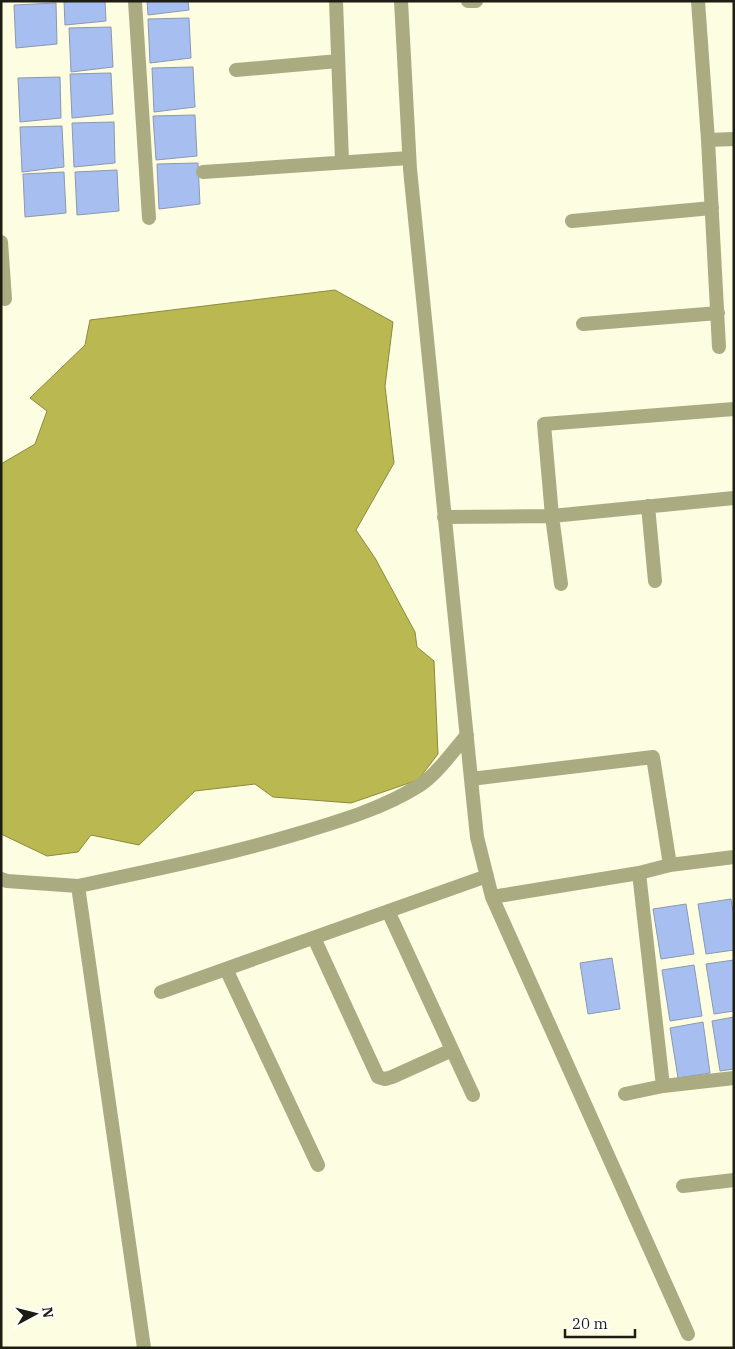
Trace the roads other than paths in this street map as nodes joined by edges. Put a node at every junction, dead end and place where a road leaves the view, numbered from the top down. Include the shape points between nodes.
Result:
1 (135, 1) edge
2 (336, 1) edge
3 (401, 1) edge
4 (468, 1) edge
5 (476, 1) edge
6 (698, 1) edge
7 (338, 62) junction
8 (236, 70) dead end
9 (734, 139) edge
10 (708, 140) junction
11 (409, 158) junction
12 (342, 161) junction
13 (203, 172) dead end
14 (712, 208) junction
15 (149, 218) dead end
16 (572, 221) dead end
17 (1, 242) edge
18 (5, 300) dead end
19 (718, 313) junction
20 (583, 324) dead end
21 (719, 347) dead end
22 (734, 408) edge
23 (734, 498) edge
24 (648, 506) junction
25 (552, 516) junction
26 (444, 517) junction
27 (655, 581) dead end
28 (561, 584) dead end
29 (467, 736) junction
30 (471, 779) junction
31 (734, 858) edge
32 (670, 865) junction
33 (639, 873) junction
34 (487, 876) junction
35 (1, 879) edge
36 (78, 886) junction
37 (492, 897) junction
38 (388, 911) junction
39 (314, 938) junction
40 (226, 969) junction
41 (161, 992) dead end
42 (452, 1050) junction
43 (734, 1078) edge
44 (663, 1086) junction
45 (625, 1094) dead end
46 (473, 1095) dead end
47 (318, 1165) dead end
48 (734, 1180) edge
49 (683, 1186) dead end
50 (688, 1334) dead end
51 (144, 1348) edge

1 - 15 street
2 - 7 street
3 - 11 street
4 - 5 street
6 - 10 street
7 - 8 street
7 - 12 street
9 - 10 street
10 - 14 street
11 - 12 street
11 - 26 street
12 - 13 street
14 - 16 street
14 - 19 street
17 - 18 street
19 - 20 street
19 - 21 street
22 - 25 street via 544,424
23 - 24 street
24 - 25 street
24 - 27 street
25 - 26 street
25 - 28 street
26 - 29 street
29 - 30 street
29 - 36 street via 421,784 394,799 333,823 245,850
30 - 32 street via 653,757
30 - 34 street via 477,837
31 - 32 street
32 - 33 street
33 - 37 street
33 - 44 street
34 - 37 street
34 - 38 street
35 - 36 street
36 - 51 street
37 - 50 street
38 - 39 street
38 - 42 street
39 - 40 street
39 - 42 street via 378,1077 392,1077
40 - 41 street
40 - 47 street
42 - 46 street
43 - 44 street
44 - 45 street
48 - 49 street

